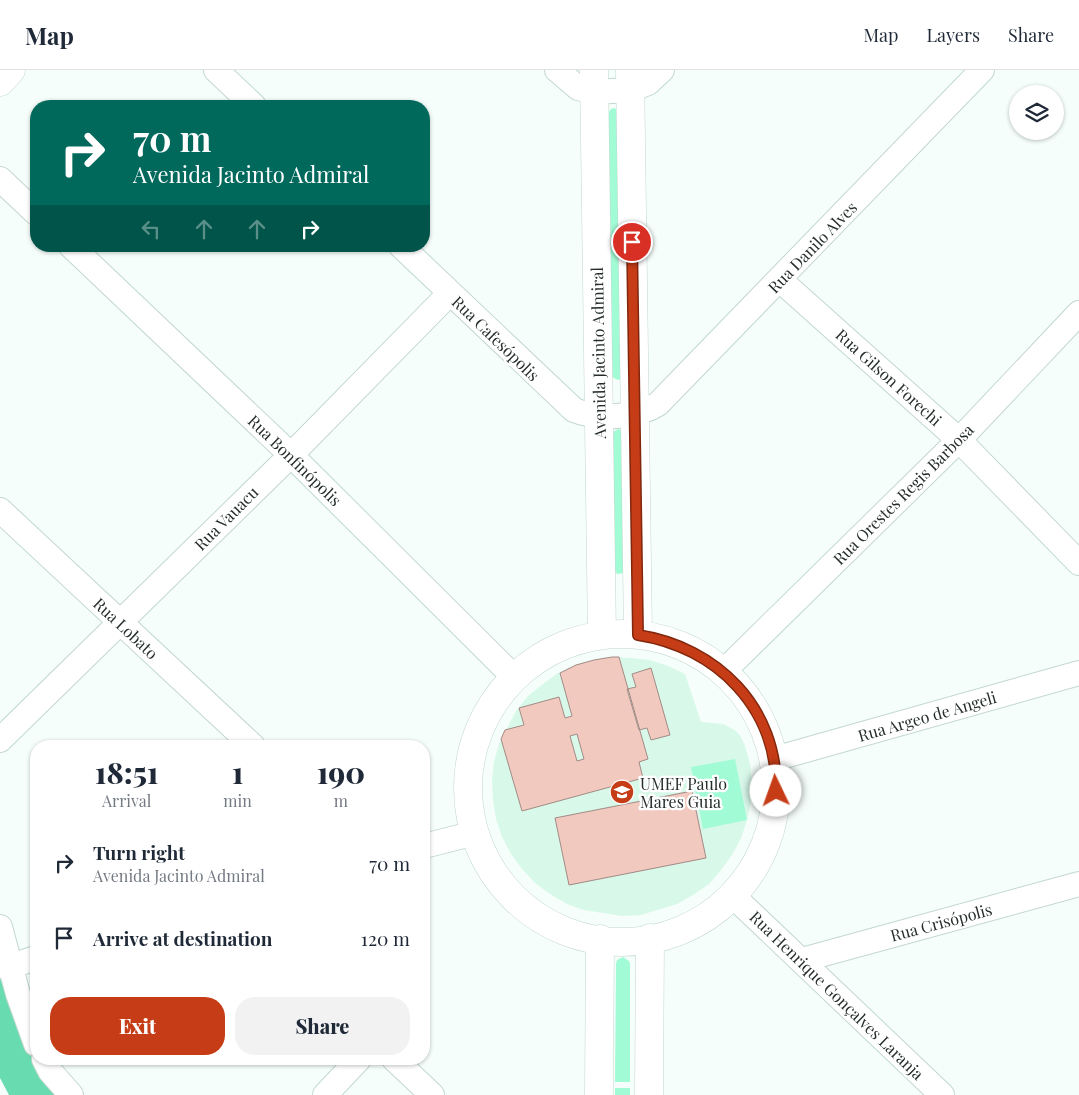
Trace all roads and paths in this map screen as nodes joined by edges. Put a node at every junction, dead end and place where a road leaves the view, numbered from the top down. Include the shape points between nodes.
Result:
1 (11, 70) edge
2 (216, 70) edge
3 (558, 70) edge
4 (662, 70) edge
5 (982, 70) edge
6 (630, 80) edge
7 (594, 81) edge
8 (0, 82) edge
9 (248, 100) edge
10 (0, 179) edge
11 (30, 207) edge
12 (77, 252) edge
13 (407, 252) edge
14 (780, 280) junction
15 (450, 293) junction
16 (1079, 313) edge
17 (634, 414) junction
18 (599, 416) junction
19 (958, 440) junction
20 (291, 454) junction
21 (0, 510) edge
22 (1079, 563) edge
23 (120, 623) junction
24 (602, 635) junction
25 (638, 635) junction
26 (1079, 660) edge
27 (723, 672) junction
28 (1070, 676) edge
29 (515, 678) junction
30 (0, 740) edge
31 (247, 740) edge
32 (774, 759) junction
33 (475, 833) junction
34 (430, 844) edge
35 (1079, 884) edge
36 (732, 895) junction
37 (0, 928) edge
38 (650, 938) junction
39 (600, 939) junction
40 (30, 960) edge
41 (802, 960) junction
42 (6, 966) edge
43 (30, 1027) edge
44 (47, 1065) edge
45 (353, 1065) edge
46 (400, 1065) edge
47 (71, 1095) edge
48 (325, 1095) edge
49 (432, 1095) edge
50 (599, 1095) edge
51 (649, 1095) edge
52 (942, 1095) edge

1 - 8 street
2 - 9 street
3 - 7 street via 578,88
4 - 6 street via 648,83
5 - 14 street, Rua Danilo Alves
6 - 7 street
6 - 17 street
7 - 18 street, Avenida Jacinto Admiral
10 - 11 street
12 - 20 street, Rua Bonfinópolis
13 - 15 street, Rua Cafesópolis
14 - 17 street, Rua Danilo Alves via 658,404
14 - 19 street, Rua Gilson Forechi
15 - 18 street, Rua Cafesópolis via 574,410
15 - 20 street, Rua Vauacu
16 - 19 street, Rua Orestes Regis Barbosa
17 - 18 street, Rua Danilo Alves
17 - 25 street
18 - 24 street, Avenida Jacinto Admiral
19 - 22 street, Rua Gilson Forechi
19 - 27 street, Rua Orestes Regis Barbosa
20 - 23 street, Rua Vauacu
20 - 29 street, Rua Bonfinópolis
21 - 23 street, Rua Lobato
23 - 30 street, Rua Vauacu
23 - 31 street, Rua Lobato
24 - 25 street
24 - 29 street via 555,649
25 - 27 street via 683,647
26 - 28 street
27 - 32 street via 756,711
28 - 32 street, Rua Argeo de Angeli
29 - 33 street via 496,699 482,723 473,750 468,778 469,806
32 - 36 street via 776,801 766,842 746,879
33 - 34 street
33 - 39 street via 497,877 518,901 552,924 574,934
35 - 41 street, Rua Crisópolis
36 - 38 street via 693,924 671,934
36 - 41 street, Rua Henrique Gonçalves Laranja
37 - 42 street
38 - 39 street
38 - 51 street
39 - 50 street
40 - 42 street
41 - 52 street, Rua Henrique Gonçalves Laranja
42 - 43 street
44 - 47 street
45 - 48 street
46 - 49 street

